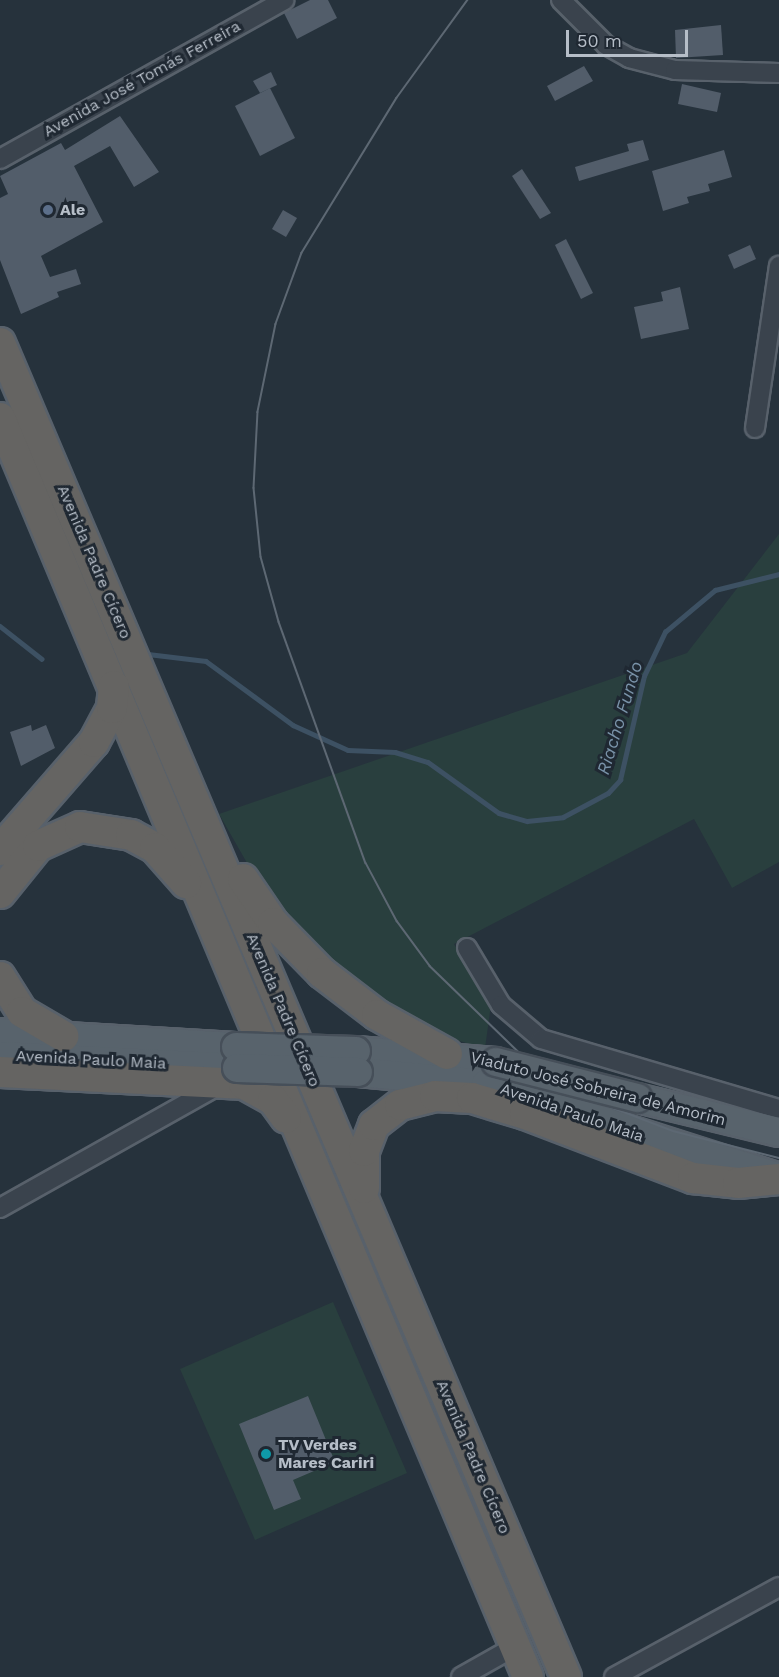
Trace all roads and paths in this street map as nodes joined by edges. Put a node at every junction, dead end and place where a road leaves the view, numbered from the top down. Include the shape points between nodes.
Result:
1 (285, 0) edge
2 (561, 0) edge
3 (779, 73) edge
4 (0, 159) edge
5 (779, 266) edge
6 (0, 343) edge
7 (0, 418) edge
8 (755, 428) dead end
9 (114, 686) junction
10 (196, 804) junction
11 (0, 850) edge
12 (0, 892) edge
13 (211, 924) junction
14 (467, 948) dead end
15 (0, 977) edge
16 (0, 1033) edge
17 (63, 1036) junction
18 (447, 1054) junction
19 (0, 1056) edge
20 (357, 1062) junction
21 (233, 1065) junction
22 (0, 1072) edge
23 (779, 1109) edge
24 (779, 1132) edge
25 (302, 1138) junction
26 (779, 1178) edge
27 (365, 1203) junction
28 (0, 1208) edge
29 (779, 1587) edge
30 (516, 1646) junction
31 (461, 1677) edge
32 (528, 1677) edge
33 (566, 1677) edge
34 (614, 1677) edge

1 - 4 street, Avenida José Tomás Ferreira
2 - 3 street via 606,45 629,58 686,71
5 - 8 street
6 - 10 highway, Avenida Padre Cícero
7 - 9 highway, Avenida Padre Cícero
9 - 11 highway via 112,708 94,742
9 - 13 highway, Avenida Padre Cícero
10 - 18 highway via 213,821 258,905 287,939 377,1015
10 - 27 highway, Avenida Padre Cícero
12 - 13 highway via 22,862 57,834 106,826 155,848 183,879
13 - 25 highway, Avenida Padre Cícero
14 - 23 street via 501,1005 541,1039
15 - 17 highway via 22,1012
16 - 17 main road
17 - 21 main road
18 - 20 main road, Viaduto José Sobreira de Amorim
18 - 24 main road, Viaduto José Sobreira de Amorim, bridge via 496,1062
19 - 21 main road, Avenida Paulo Maia
20 - 21 main road, Viaduto José Sobreira de Amorim, bridge
20 - 26 main road, Avenida Paulo Maia via 486,1084
21 - 22 highway
21 - 25 highway via 244,1084 273,1100
21 - 28 street
25 - 30 highway, Avenida Padre Cícero
26 - 27 highway via 738,1183 693,1178 525,1114 472,1098 435,1096 400,1105 374,1125 363,1159
27 - 33 highway, Avenida Padre Cícero
29 - 34 street
30 - 31 street
30 - 32 highway, Avenida Padre Cícero

